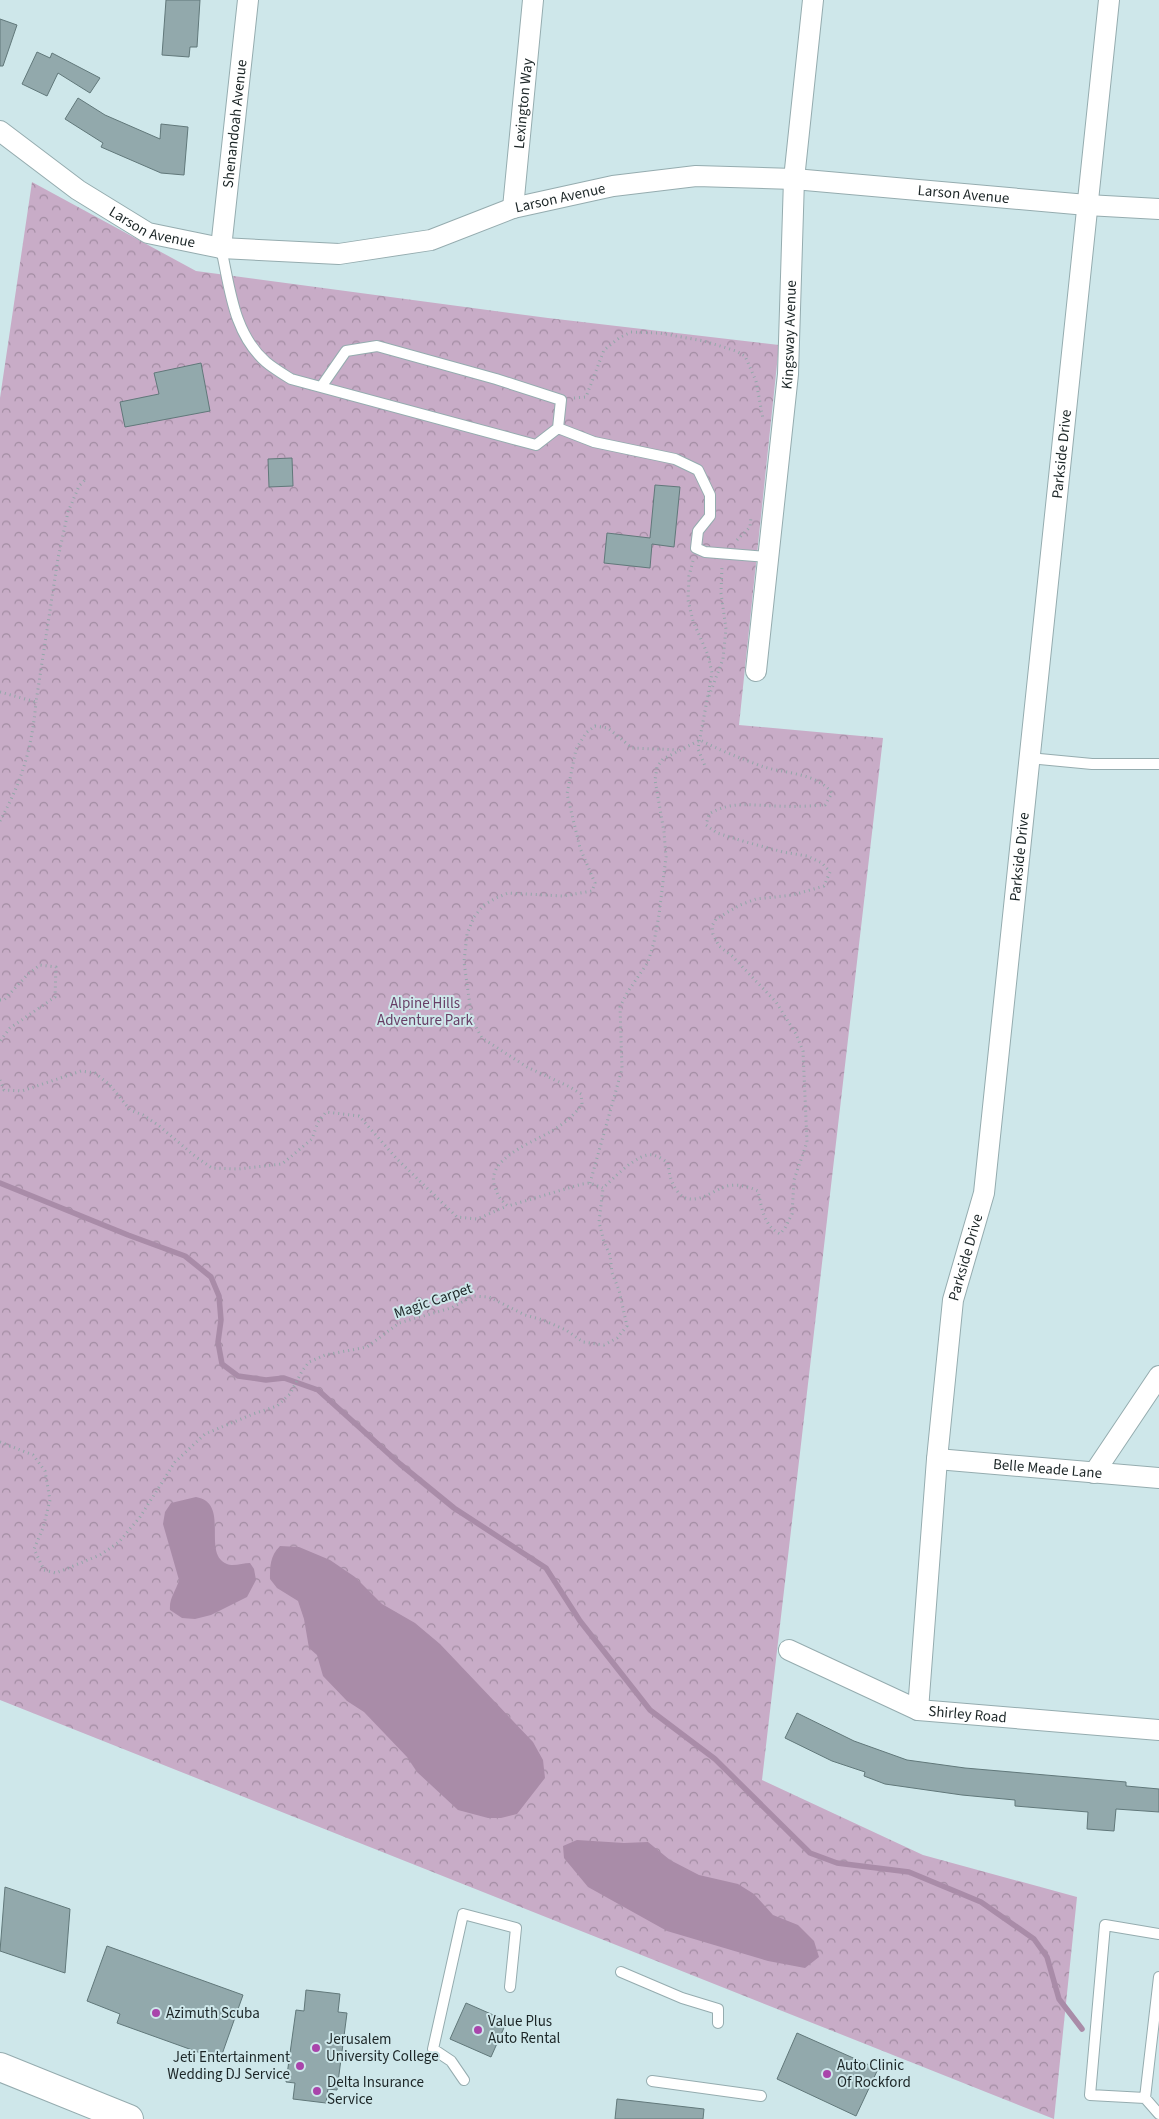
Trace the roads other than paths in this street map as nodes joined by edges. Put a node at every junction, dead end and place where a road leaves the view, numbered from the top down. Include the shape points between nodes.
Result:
1 (248, 0) edge
2 (533, 0) edge
3 (813, 0) edge
4 (1108, 0) edge
5 (0, 131) edge
6 (794, 179) junction
7 (1087, 205) junction
8 (513, 208) junction
9 (1159, 208) edge
10 (221, 248) junction
11 (321, 387) junction
12 (558, 428) junction
13 (768, 557) junction
14 (756, 671) dead end
15 (1030, 758) junction
16 (1159, 764) edge
17 (1159, 1376) edge
18 (936, 1459) junction
19 (1094, 1473) junction
20 (1159, 1478) edge
21 (789, 1650) dead end
22 (918, 1710) junction
23 (1159, 1730) edge
24 (1159, 1934) edge
25 (621, 1972) dead end
26 (1159, 1977) edge
27 (510, 1987) dead end
28 (718, 2023) dead end
29 (0, 2067) edge
30 (464, 2080) dead end
31 (652, 2081) dead end
32 (761, 2096) dead end
33 (1145, 2098) junction
34 (1159, 2114) edge
35 (129, 2119) edge

1 - 10 street, Shenandoah Avenue
2 - 8 street, Lexington Way
3 - 6 street, Kingsway Avenue
4 - 7 street, Parkside Drive
5 - 10 street, Larson Avenue via 78,190 148,233
6 - 7 street, Larson Avenue
6 - 8 street, Larson Avenue via 696,176 613,186
6 - 13 street, Kingsway Avenue via 788,374
7 - 9 street, Larson Avenue
7 - 15 street, Parkside Drive
8 - 10 street, Larson Avenue via 431,240 339,254
10 - 11 lane via 236,317 247,340 266,362 291,379
11 - 12 lane via 536,445
11 - 12 lane via 346,350 377,346 561,400
12 - 13 lane via 594,442 675,459 698,470 710,495 710,516 698,530 696,548 705,552
13 - 14 street, Kingsway Avenue
15 - 16 lane via 1092,764
15 - 18 street, Parkside Drive via 984,1193 953,1300
17 - 19 street
18 - 19 street, Belle Meade Lane
18 - 22 street, Parkside Drive
19 - 20 street, Belle Meade Lane
21 - 22 street, Shirley Road
22 - 23 street, Shirley Road
24 - 33 lane via 1105,1925 1090,2094
25 - 28 lane via 682,1998 718,2009
26 - 33 lane
27 - 30 lane via 516,1928 463,1914 433,2049 451,2061
29 - 35 main road
31 - 32 lane
33 - 34 lane

